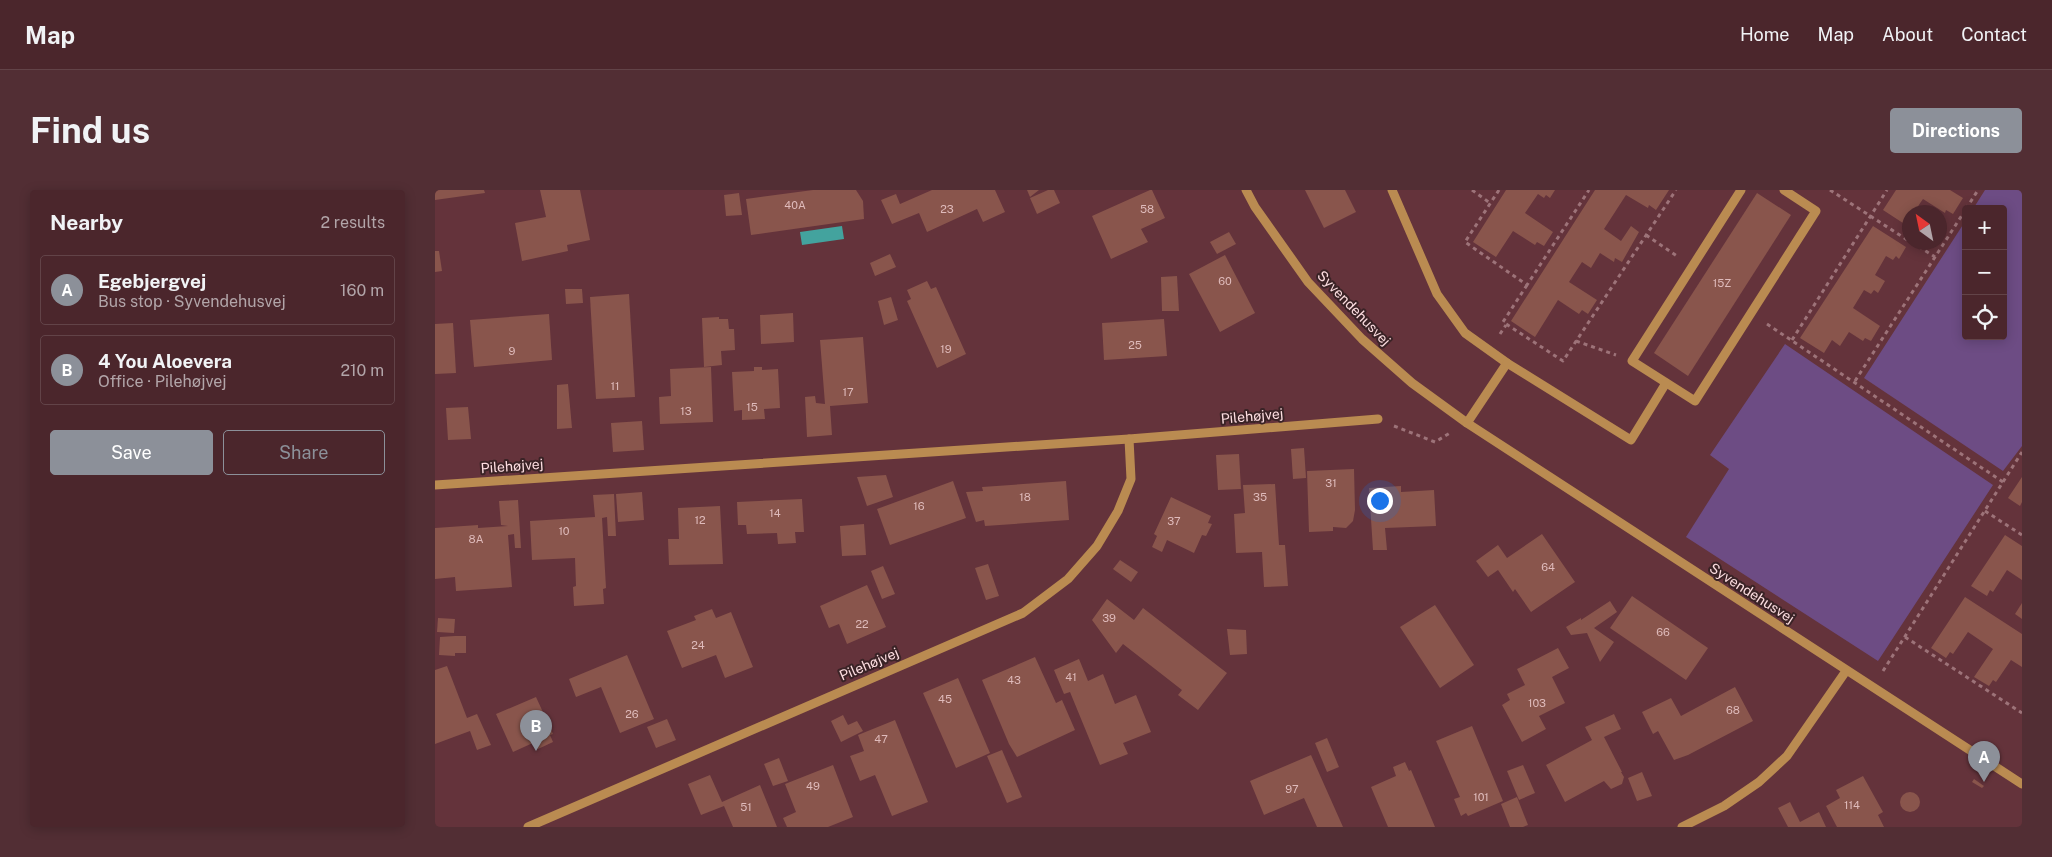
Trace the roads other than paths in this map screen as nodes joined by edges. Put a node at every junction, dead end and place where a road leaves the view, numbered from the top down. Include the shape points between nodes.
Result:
1 (1246, 190) edge
2 (1392, 190) edge
3 (1741, 190) edge
4 (1784, 190) edge
5 (1507, 363) junction
6 (1666, 383) junction
7 (1377, 420) road end
8 (1467, 423) junction
9 (1129, 439) junction
10 (435, 485) edge
11 (1846, 671) junction
12 (2022, 784) edge
13 (529, 827) edge
14 (1683, 827) edge

1 - 8 street, Syvendehusvej via 1308,282 1412,383
2 - 5 street via 1437,294 1465,334
3 - 6 street via 1632,361
4 - 6 street via 1816,211 1695,401
5 - 6 street via 1631,440
5 - 8 street
7 - 9 street, Pilehøjvej
8 - 11 street, Syvendehusvej
9 - 10 street, Pilehøjvej
9 - 13 street, Pilehøjvej via 1131,479 1118,511 1097,546 1068,580 1023,613
11 - 12 street, Syvendehusvej
11 - 14 street via 1787,756 1759,782

